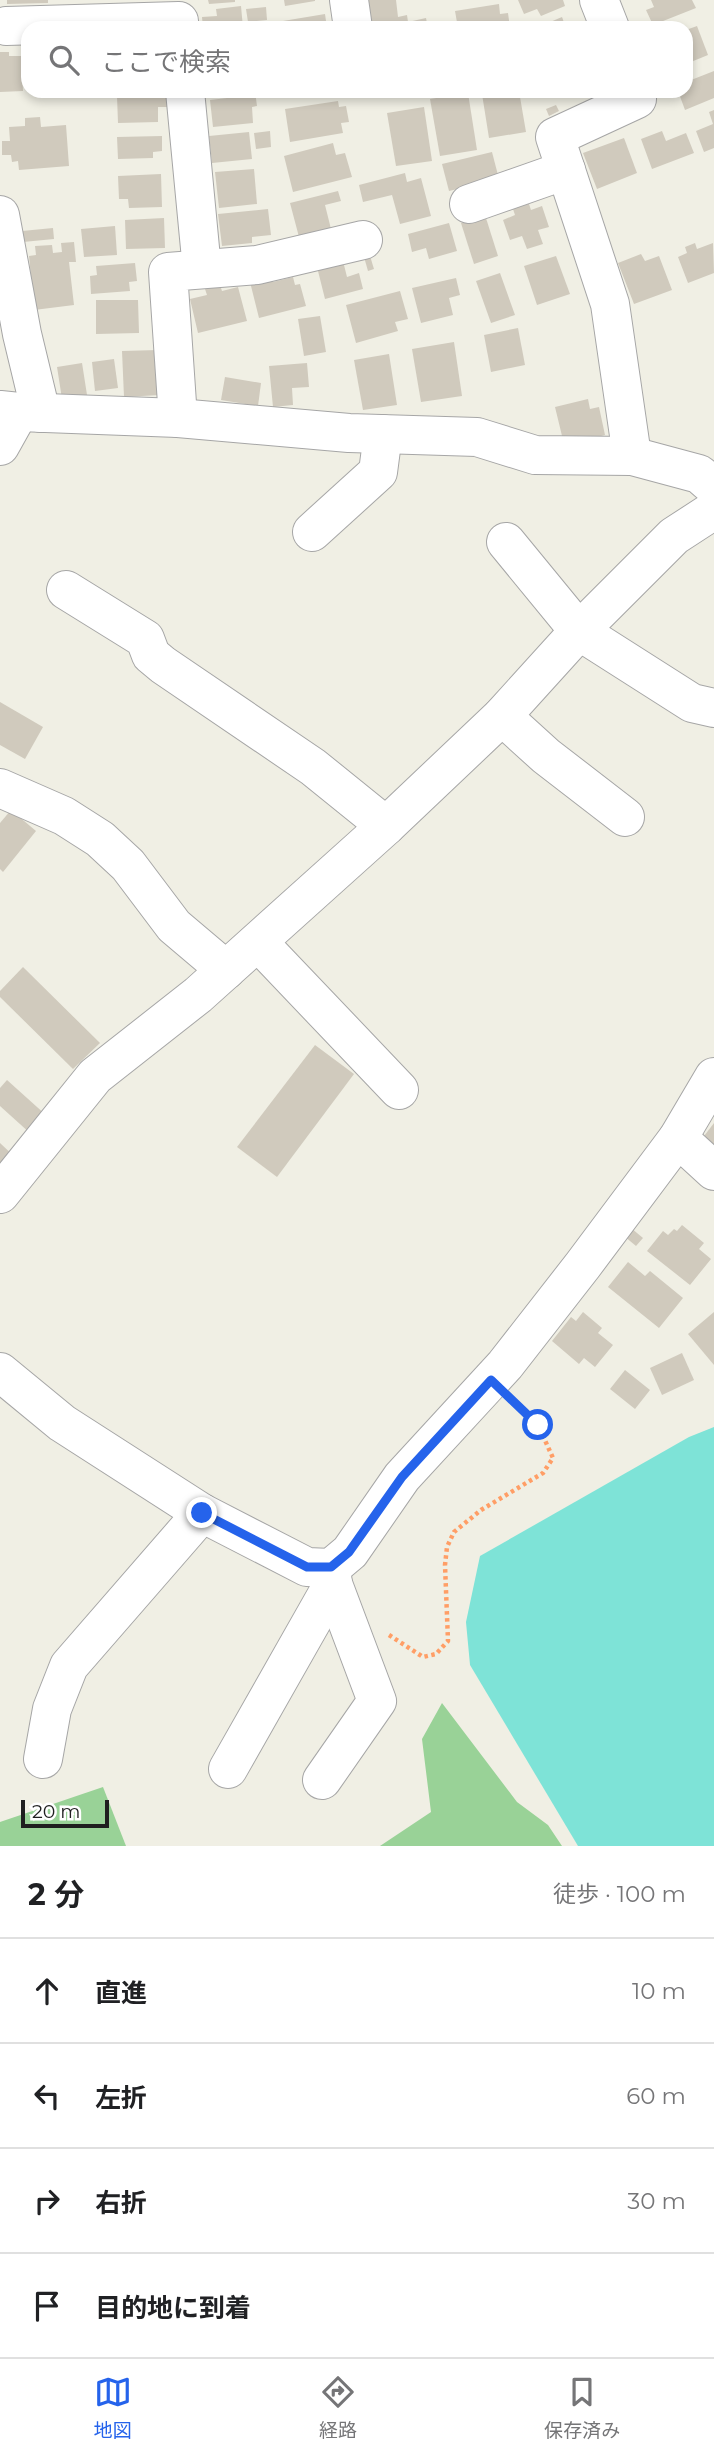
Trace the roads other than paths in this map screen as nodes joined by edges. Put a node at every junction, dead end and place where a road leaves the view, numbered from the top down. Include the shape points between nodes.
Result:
1 (349, 0) edge
2 (599, 0) edge
3 (178, 16) edge
4 (92, 21) edge
5 (352, 21) edge
6 (607, 21) edge
7 (21, 25) edge
8 (6, 26) dead end
9 (186, 98) edge
10 (637, 98) edge
11 (566, 170) junction
12 (469, 204) dead end
13 (0, 215) edge
14 (363, 240) dead end
15 (202, 269) junction
16 (20, 412) edge
17 (177, 418) junction
18 (383, 434) junction
19 (0, 446) edge
20 (632, 456) junction
21 (714, 487) edge
22 (714, 510) edge
23 (312, 533) dead end
24 (506, 542) dead end
25 (66, 590) dead end
26 (579, 631) junction
27 (714, 708) edge
28 (502, 716) junction
29 (0, 788) edge
30 (625, 817) dead end
31 (386, 826) junction
32 (258, 942) junction
33 (226, 970) junction
34 (714, 1077) edge
35 (399, 1090) dead end
36 (678, 1138) junction
37 (714, 1171) edge
38 (0, 1194) edge
39 (0, 1372) edge
40 (202, 1513) junction
41 (335, 1584) junction
42 (43, 1759) dead end
43 (228, 1769) dead end
44 (323, 1780) dead end

1 - 5 street
2 - 6 street
3 - 4 street
7 - 8 street
9 - 15 street
10 - 11 street via 555,136
11 - 12 street
11 - 20 street via 610,304
13 - 16 street via 22,334
14 - 15 street via 257,265
15 - 17 street via 168,272
16 - 17 street
16 - 19 street
17 - 18 street
18 - 20 street via 477,437 535,455
18 - 23 street via 379,472
20 - 21 street via 699,474
22 - 26 street via 674,536
24 - 26 street
25 - 31 street via 145,639 151,655 163,665 313,767
26 - 27 street via 692,703
26 - 28 street
28 - 30 street
28 - 31 street
29 - 33 street via 64,816 100,839 128,866 174,926
31 - 32 street
32 - 33 street
32 - 35 street
33 - 38 street via 95,1076
34 - 36 street
36 - 37 street
36 - 41 street via 491,1380 402,1477 349,1552
39 - 40 street via 62,1423
40 - 41 street
40 - 42 street via 69,1666 52,1709
41 - 43 street
41 - 44 street via 377,1701

